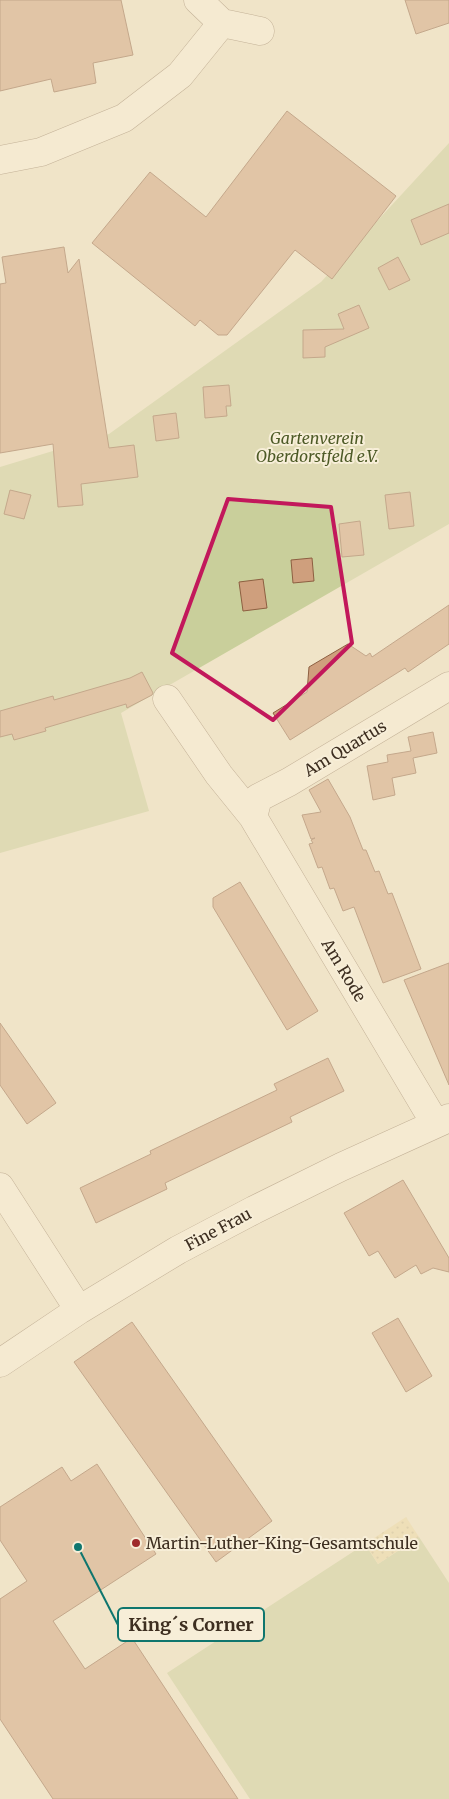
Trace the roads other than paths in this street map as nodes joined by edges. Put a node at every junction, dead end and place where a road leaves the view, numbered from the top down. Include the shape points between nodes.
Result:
1 (198, 0) edge
2 (222, 24) junction
3 (260, 31) dead end
4 (0, 160) edge
5 (449, 686) edge
6 (167, 699) dead end
7 (253, 817) junction
8 (442, 1120) edge
9 (0, 1187) edge
10 (79, 1310) junction
11 (0, 1363) edge

1 - 2 street
2 - 3 street
2 - 4 street via 180,75 124,118 41,152
5 - 7 street, Am Quartus via 258,798
6 - 7 street, Am Rode via 219,775
7 - 8 street, Am Rode
8 - 10 street, Fine Frau via 254,1210 178,1250
9 - 10 street
10 - 11 street, Fine Frau

